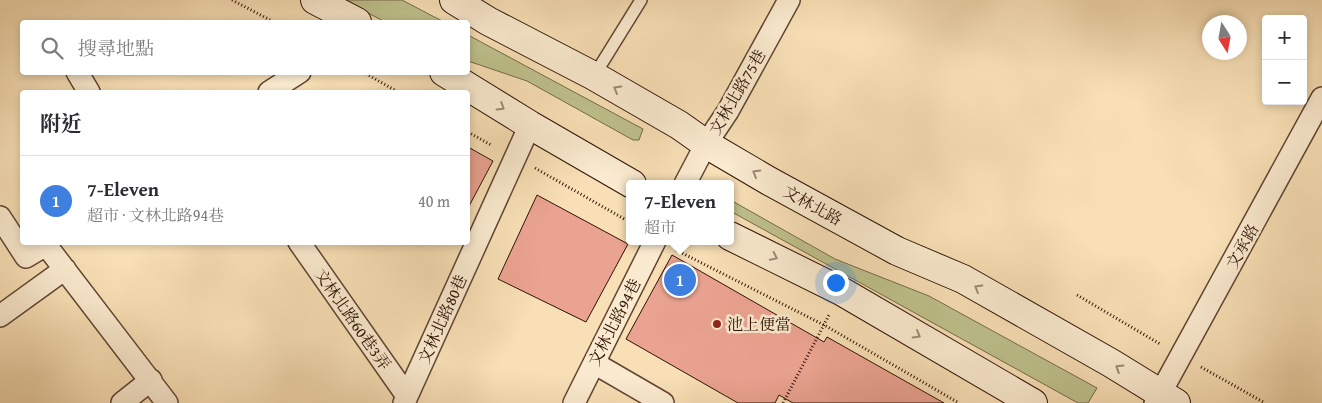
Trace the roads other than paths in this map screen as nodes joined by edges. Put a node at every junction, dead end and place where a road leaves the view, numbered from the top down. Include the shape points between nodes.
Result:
1 (315, 0) edge
2 (454, 0) edge
3 (641, 0) edge
4 (789, 0) edge
5 (352, 20) edge
6 (79, 75) edge
7 (295, 75) edge
8 (449, 75) edge
9 (594, 76) junction
10 (88, 90) edge
11 (272, 90) edge
12 (1322, 98) edge
13 (530, 125) junction
14 (706, 144) junction
15 (687, 180) edge
16 (626, 181) edge
17 (0, 216) edge
18 (734, 238) edge
19 (46, 245) edge
20 (49, 245) edge
21 (301, 245) edge
22 (653, 245) edge
23 (65, 269) junction
24 (0, 316) edge
25 (594, 362) junction
26 (151, 380) junction
27 (405, 400) edge
28 (1164, 400) edge
29 (122, 403) edge
30 (167, 403) edge
31 (574, 403) edge
32 (663, 403) edge
33 (1034, 403) edge

1 - 5 main road
2 - 9 main road, 文林北路
3 - 9 lane
4 - 14 street, 文林北路75巷
6 - 10 street
7 - 11 street
8 -> 13 main road
14 -> 9 main road, 文林北路 via 679,124
12 - 28 street, 文承路
13 - 16 main road
13 - 27 street, 文林北路80巷
14 - 15 street, 文林北路75巷
28 -> 14 main road, 文林北路 via 1111,363 963,279 897,251
17 - 19 street via 26,257
18 -> 33 main road via 841,291
20 - 23 street
21 - 27 street, 文林北路60巷3弄
22 - 25 street, 文林北路94巷
23 - 24 street
23 - 26 street
25 - 31 street, 文林北路94巷
25 - 32 street
26 - 29 street
26 - 30 street

